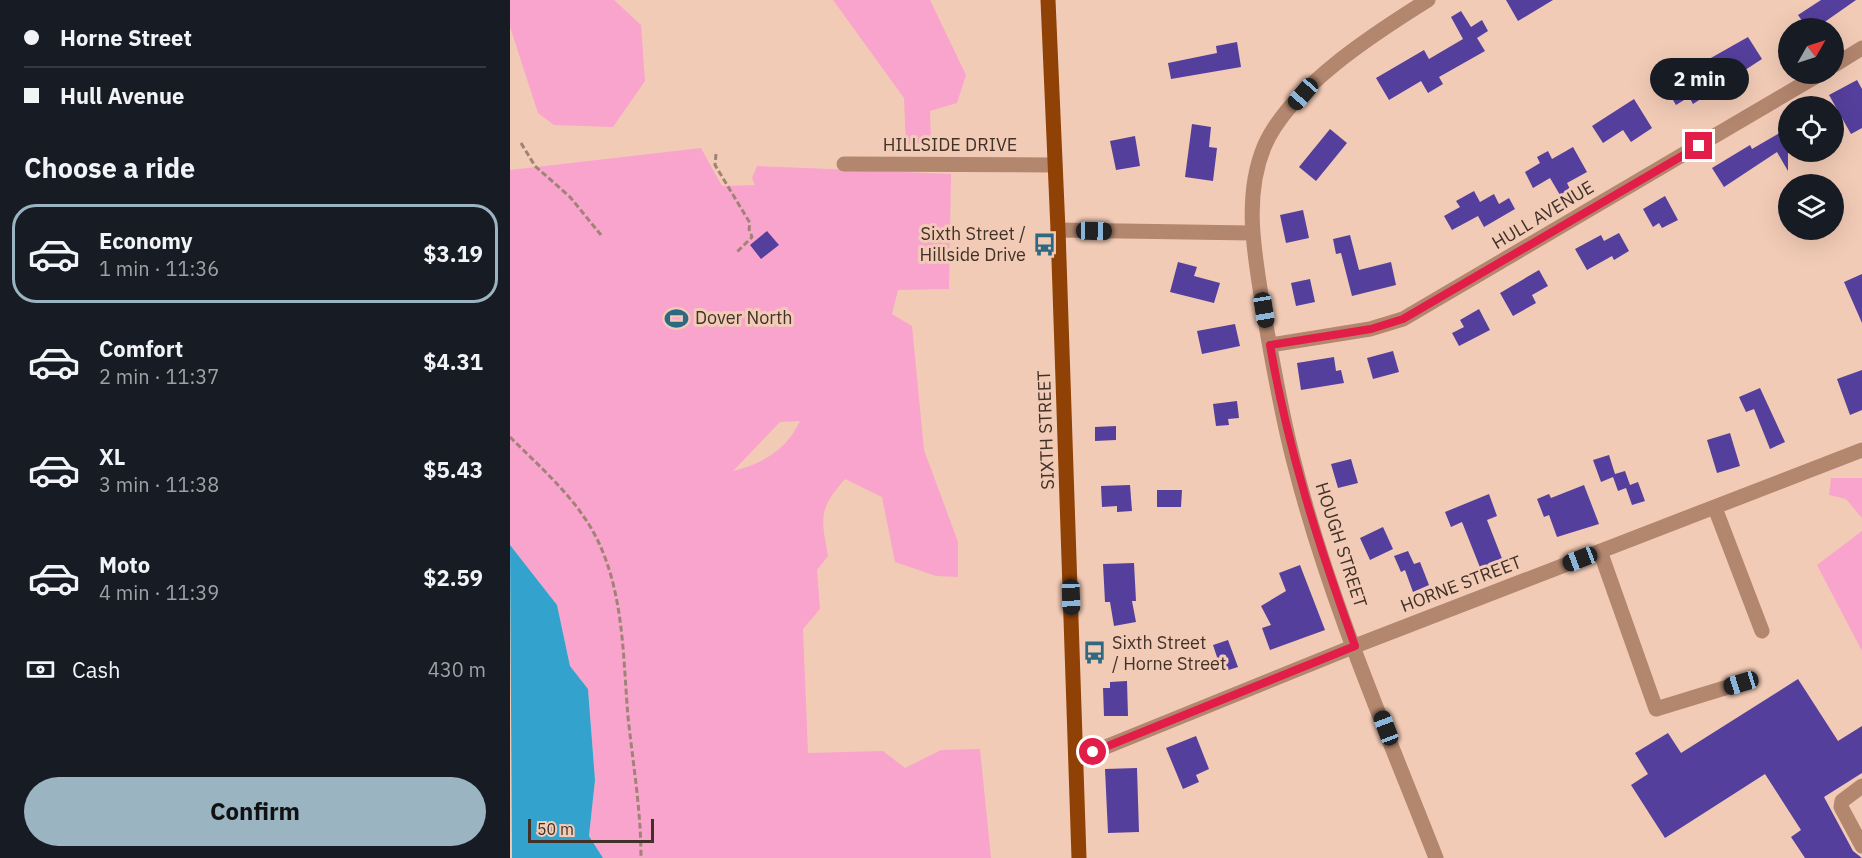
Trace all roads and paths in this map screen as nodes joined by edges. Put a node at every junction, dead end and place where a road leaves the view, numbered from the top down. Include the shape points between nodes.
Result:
1 (1048, 0) edge
2 (1428, 0) edge
3 (1862, 48) edge
4 (1844, 59) edge
5 (1803, 84) edge
6 (521, 142) dead end
7 (716, 154) dead end
8 (844, 164) dead end
9 (1055, 165) junction
10 (1058, 230) junction
11 (1251, 233) junction
12 (601, 235) dead end
13 (737, 252) dead end
14 (1270, 345) junction
15 (510, 437) edge
16 (1862, 450) edge
17 (1714, 508) junction
18 (1600, 551) junction
19 (1762, 631) dead end
20 (1355, 646) junction
21 (1741, 683) dead end
22 (1076, 759) junction
23 (1862, 786) edge
24 (1862, 846) edge
25 (641, 858) edge
26 (1079, 858) edge
27 (1436, 858) edge

1 - 9 main road, SIXTH STREET
2 - 11 street, HOUGH STREET via 1335,64 1291,108 1264,147 1255,185
3 - 4 street
5 - 14 street, HULL AVENUE via 1403,319 1371,329
6 - 12 path via 535,166 570,197
7 - 13 path via 715,165 750,223 752,237
8 - 9 street, HILLSIDE DRIVE
9 - 10 main road, SIXTH STREET
10 - 11 street
10 - 22 main road, SIXTH STREET
11 - 14 street, HOUGH STREET
14 - 20 street, HOUGH STREET via 1300,486
15 - 25 path via 577,506 608,568 620,620
16 - 17 street, HORNE STREET
17 - 18 street, HORNE STREET
17 - 19 street
18 - 20 street, HORNE STREET
18 - 21 street via 1656,709
20 - 22 street, HORNE STREET
20 - 27 street, HOUGH STREET
22 - 26 main road, SIXTH STREET
23 - 24 street via 1842,801 1841,807

